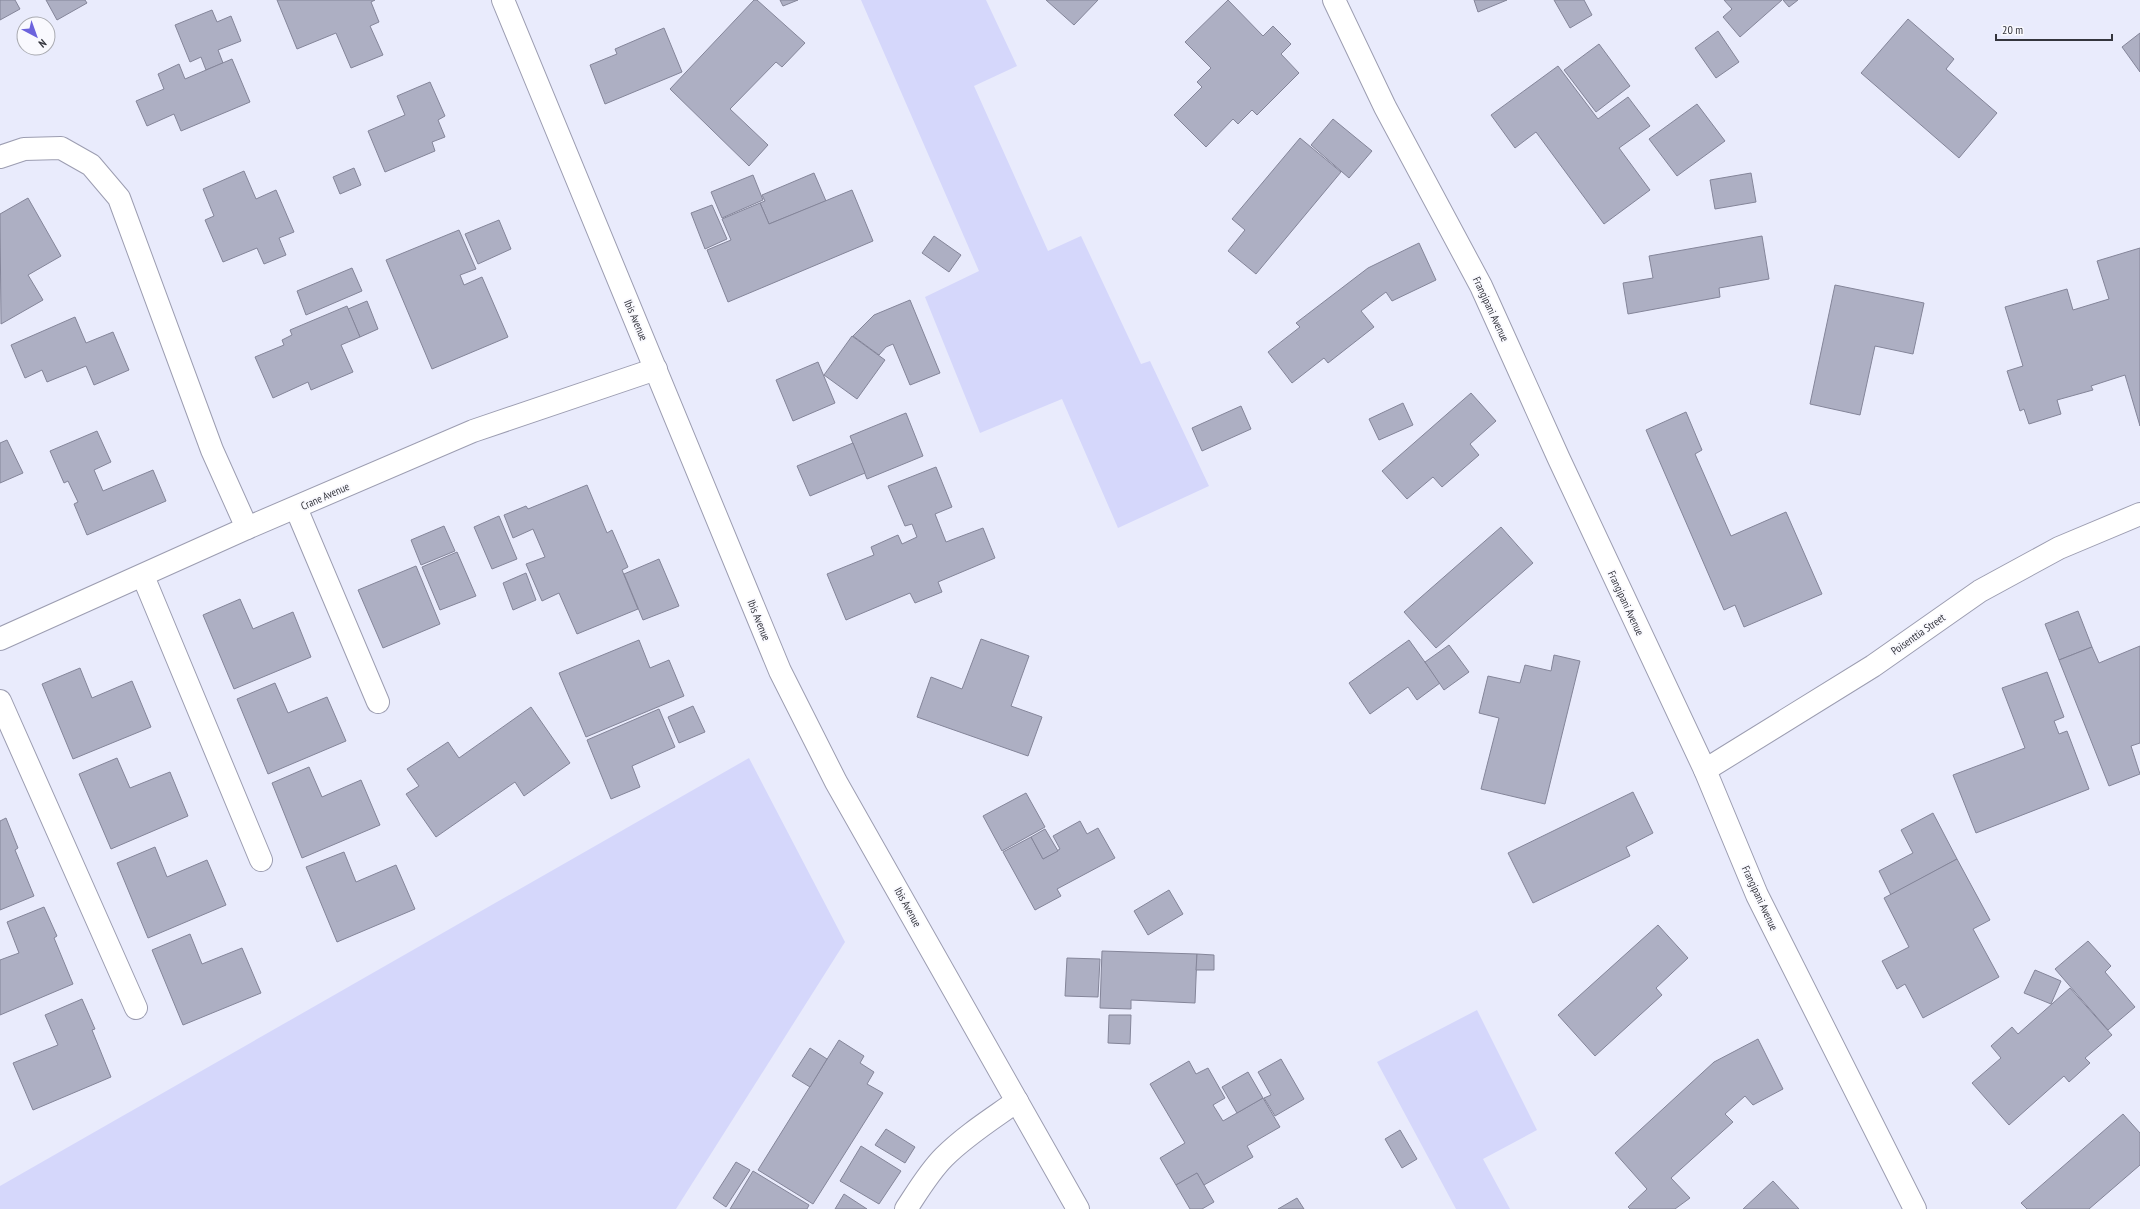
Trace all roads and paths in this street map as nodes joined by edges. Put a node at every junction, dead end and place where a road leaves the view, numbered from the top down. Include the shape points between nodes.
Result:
1 (503, 0) edge
2 (1334, 0) edge
3 (0, 157) edge
4 (656, 369) junction
5 (296, 508) junction
6 (2140, 514) edge
7 (248, 528) junction
8 (142, 576) junction
9 (0, 639) edge
10 (0, 701) edge
11 (378, 702) dead end
12 (1705, 770) junction
13 (261, 860) dead end
14 (136, 1008) dead end
15 (1017, 1101) junction
16 (906, 1209) edge
17 (1078, 1209) edge
18 (1915, 1209) edge

1 - 4 street, Ibis Avenue
2 - 12 street, Frangipani Avenue via 1385,107 1482,286 1559,459
3 - 7 street via 24,149 61,148 91,165 119,198 212,450
4 - 5 street, Crane Avenue via 474,431
4 - 15 street, Ibis Avenue via 780,671 836,782
5 - 7 street, Crane Avenue
5 - 11 street
6 - 12 street, Poisenttia Street via 2059,548 1980,591 1873,666
7 - 8 street, Crane Avenue
8 - 9 street, Crane Avenue
8 - 13 street
10 - 14 street
12 - 18 street, Frangipani Avenue via 1757,895
15 - 16 street via 965,1138 944,1158
15 - 17 street, Ibis Avenue

